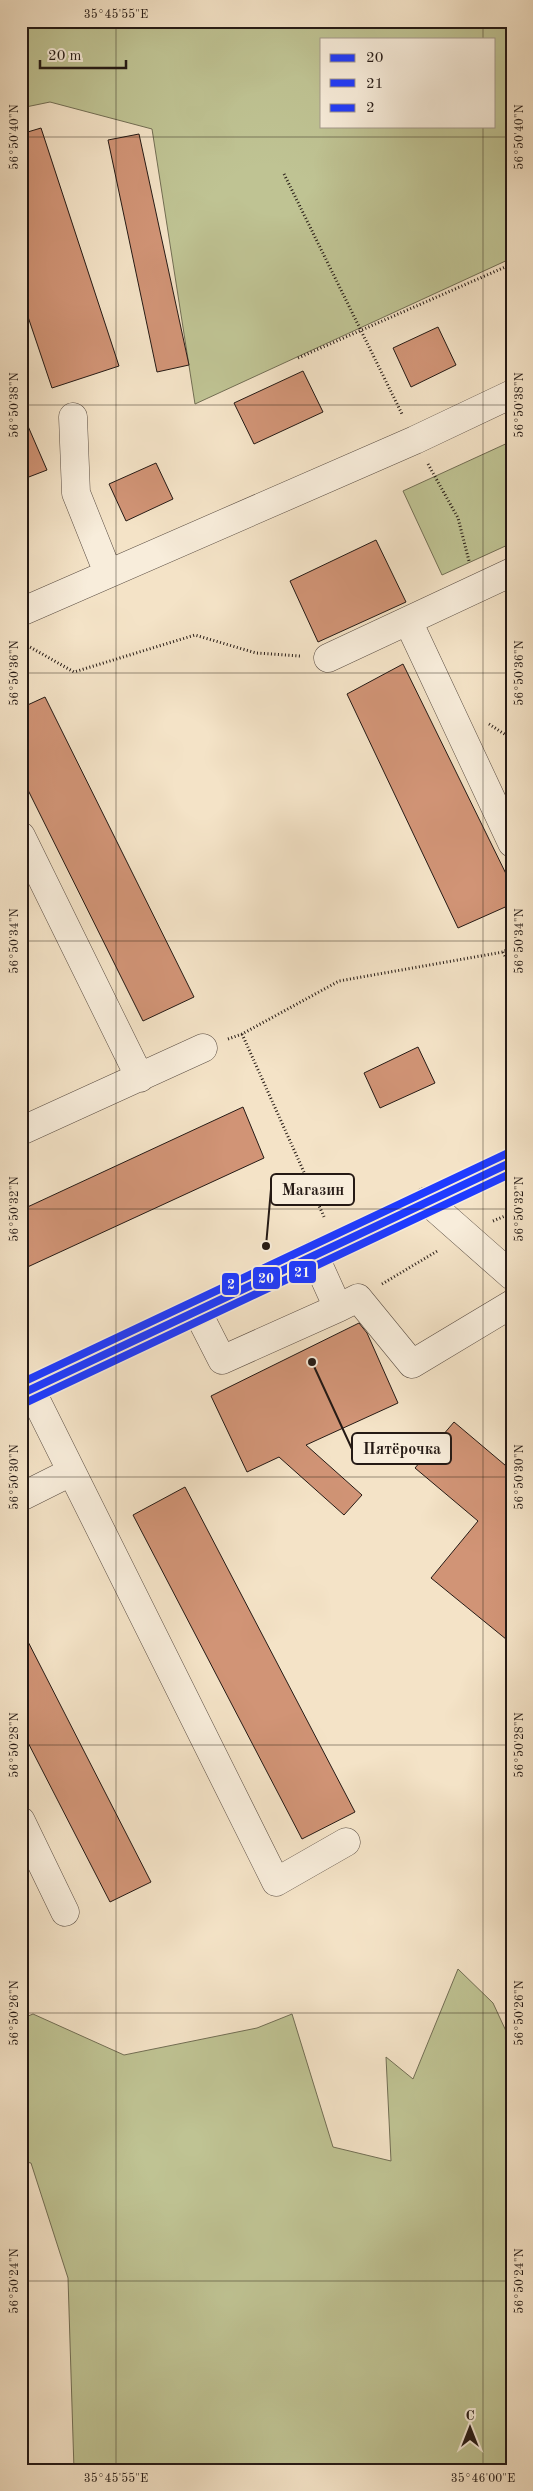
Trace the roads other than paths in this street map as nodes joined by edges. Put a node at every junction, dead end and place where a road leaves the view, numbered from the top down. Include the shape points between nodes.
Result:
1 (512, 394) edge
2 (73, 417) dead end
3 (512, 572) edge
4 (108, 573) junction
5 (21, 612) edge
6 (408, 621) junction
7 (328, 658) road end
8 (21, 836) edge
9 (512, 843) edge
10 (203, 1048) road end
11 (140, 1078) junction
12 (21, 1131) edge
13 (512, 1162) edge
14 (427, 1201) junction
15 (325, 1250) junction
16 (512, 1276) edge
17 (348, 1303) junction
18 (512, 1304) edge
19 (197, 1311) junction
20 (26, 1392) edge
21 (72, 1472) junction
22 (21, 1497) edge
23 (21, 1821) edge
24 (346, 1842) dead end
25 (65, 1912) dead end

1 - 4 street via 415,440
2 - 4 street via 76,493
3 - 6 street
4 - 5 street
6 - 7 street
6 - 9 street
8 - 11 street
10 - 11 street
11 - 12 street
13 - 14 street
14 - 15 street
14 - 16 street
15 - 17 street
15 - 19 street
17 - 18 street via 412,1364
17 - 19 street via 222,1360
19 - 20 street
20 - 21 street
21 - 22 street
21 - 24 street via 276,1882
23 - 25 street

